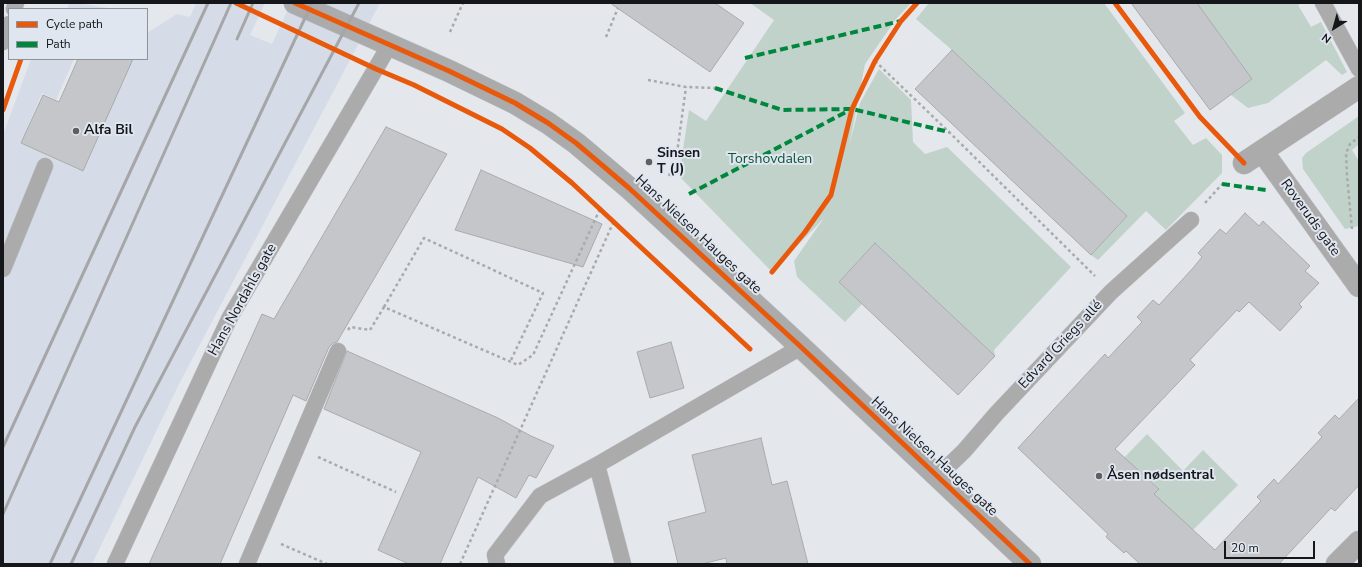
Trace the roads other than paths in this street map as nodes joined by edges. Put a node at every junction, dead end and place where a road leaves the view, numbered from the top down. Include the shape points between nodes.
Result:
1 (295, 3) edge
2 (1323, 3) edge
3 (8, 27) edge
4 (3, 42) edge
5 (389, 46) junction
6 (1359, 69) edge
7 (1359, 87) edge
8 (1262, 151) junction
9 (1244, 163) dead end
10 (45, 166) dead end
11 (1191, 220) dead end
12 (3, 269) edge
13 (1359, 286) edge
14 (801, 347) junction
15 (338, 351) road end
16 (597, 465) junction
17 (937, 477) junction
18 (1359, 542) edge
19 (494, 561) edge
20 (115, 564) edge
21 (247, 564) edge
22 (623, 564) edge
23 (1030, 564) edge
24 (1337, 564) edge

1 - 5 street, Hans Nielsen Hauges gate
2 - 6 lane
3 - 4 lane
5 - 14 street, Hans Nielsen Hauges gate via 515,104 576,143 629,188
5 - 20 lane, Hans Nordahls gate via 229,319
7 - 8 street
8 - 9 street
8 - 13 street, Roveruds gate
10 - 12 lane
11 - 17 lane, Edvard Griegs allé via 1111,292
14 - 16 lane
14 - 17 street, Hans Nielsen Hauges gate
15 - 21 lane
16 - 19 lane via 540,496
16 - 22 lane
17 - 23 street, Hans Nielsen Hauges gate
18 - 24 street

